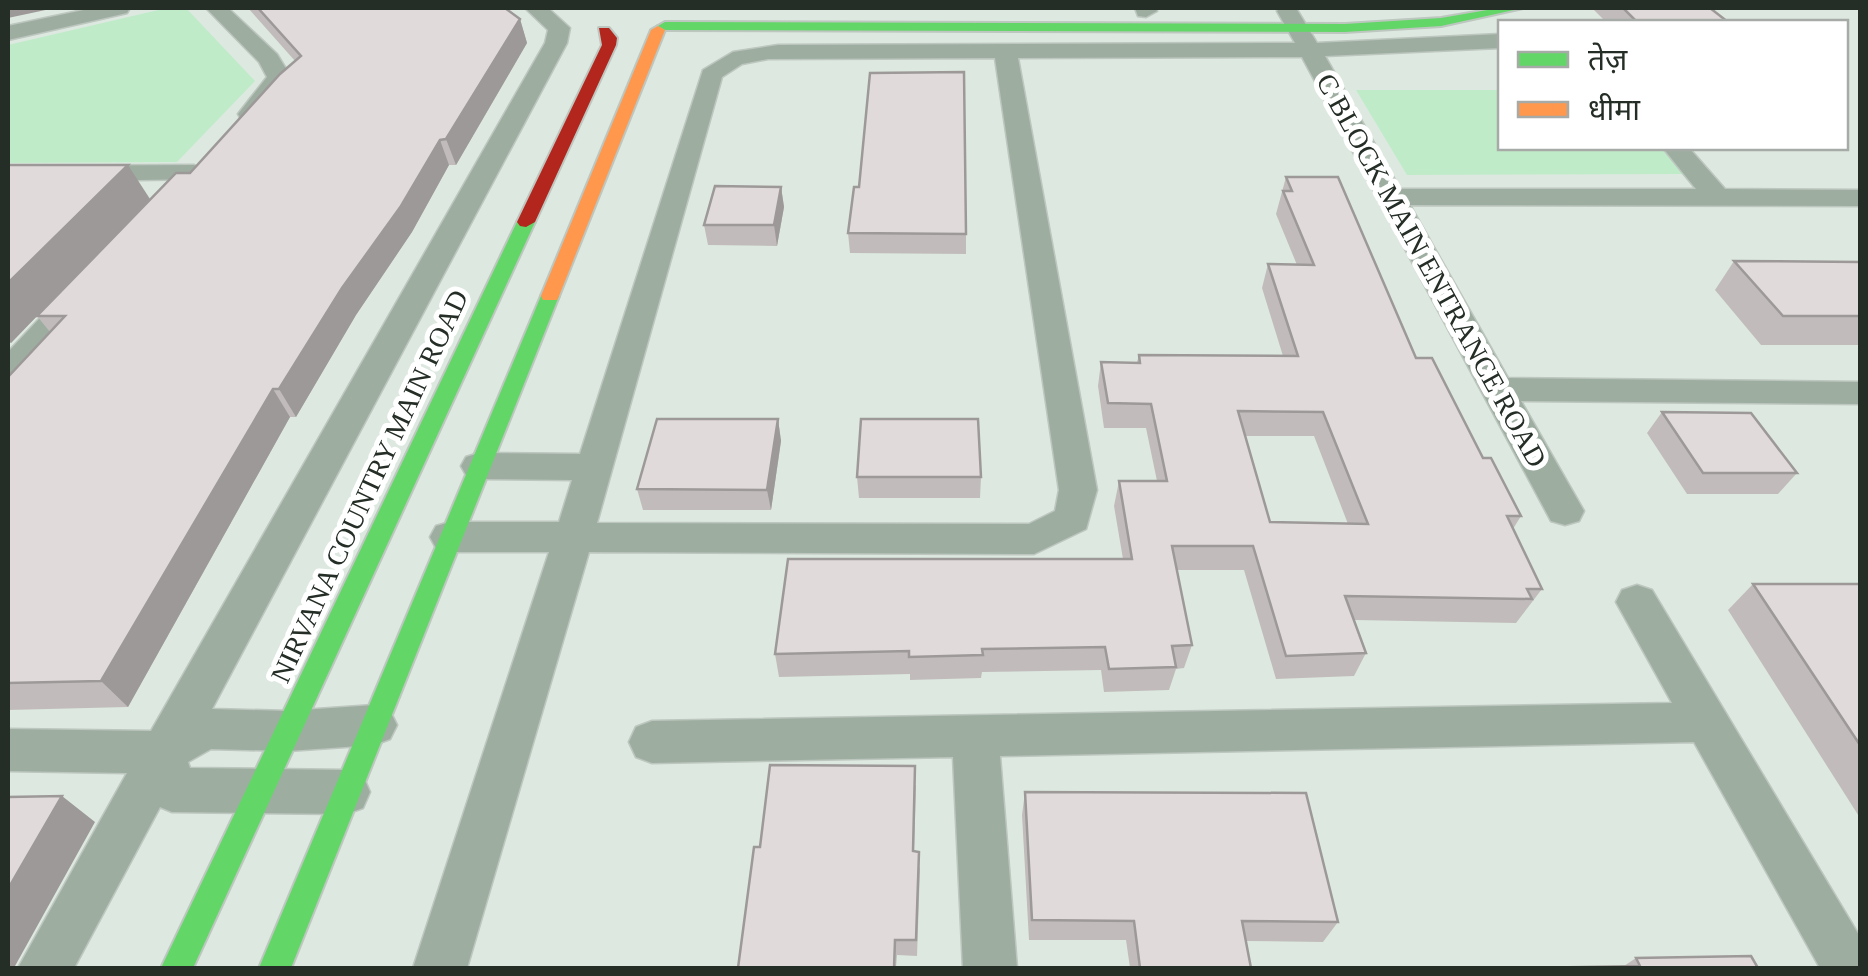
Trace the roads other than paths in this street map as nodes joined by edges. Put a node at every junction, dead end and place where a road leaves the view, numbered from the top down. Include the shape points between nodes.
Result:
1 (119, 8) edge
2 (216, 8) edge
3 (536, 8) edge
4 (1403, 8) edge
5 (1517, 8) edge
6 (1145, 9) edge
7 (657, 19) edge
8 (1265, 28) junction
9 (1299, 30) junction
10 (8, 33) edge
11 (1498, 42) edge
12 (1278, 50) junction
13 (1006, 52) junction
14 (1678, 150) edge
15 (194, 173) junction
16 (8, 174) edge
17 (1714, 195) junction
18 (1390, 197) junction
19 (1860, 198) edge
20 (167, 202) edge
21 (101, 273) edge
22 (8, 372) edge
23 (1496, 389) junction
24 (1860, 393) edge
25 (479, 466) junction
26 (593, 467) junction
27 (1565, 511) dead end
28 (574, 536) junction
29 (450, 537) junction
30 (1637, 602) dead end
31 (1706, 722) junction
32 (374, 726) junction
33 (288, 731) junction
34 (976, 736) junction
35 (652, 742) dead end
36 (8, 750) edge
37 (162, 752) junction
38 (259, 792) junction
39 (346, 792) junction
40 (46, 968) edge
41 (177, 968) edge
42 (275, 968) edge
43 (440, 968) edge
44 (990, 968) edge
45 (1849, 968) edge

1 - 10 street
2 - 15 street via 280,77
3 - 37 street via 559,28 556,43
4 - 9 street
5 - 9 street via 1411,25
6 - 7 street
6 - 9 street
7 - 8 street
7 - 25 street
7 - 33 street, NIRVANA COUNTRY MAIN ROAD via 635,36 604,22 609,45
8 - 9 street
8 - 12 street
9 - 11 street
9 - 12 street
9 - 18 street, C BLOCK MAIN ENTRANCE ROAD
12 - 13 street
13 - 26 street via 751,54 724,62 711,75
13 - 28 street via 1078,490 1072,519 1034,539
14 - 17 street
15 - 16 street
15 - 20 street
17 - 18 street
17 - 19 street
18 - 23 street, C BLOCK MAIN ENTRANCE ROAD
21 - 22 street
23 - 24 street
23 - 27 street, C BLOCK MAIN ENTRANCE ROAD
25 - 26 street
25 - 29 street
26 - 28 street
28 - 29 street
28 - 43 street
29 - 32 street
30 - 31 street
31 - 34 street
31 - 45 street
32 - 33 street
32 - 39 street
33 - 37 street via 206,729
33 - 38 street, NIRVANA COUNTRY MAIN ROAD
34 - 35 street
34 - 44 street
36 - 37 street
37 - 38 street via 172,790
37 - 40 street
38 - 39 street
38 - 41 street, NIRVANA COUNTRY MAIN ROAD
39 - 42 street

